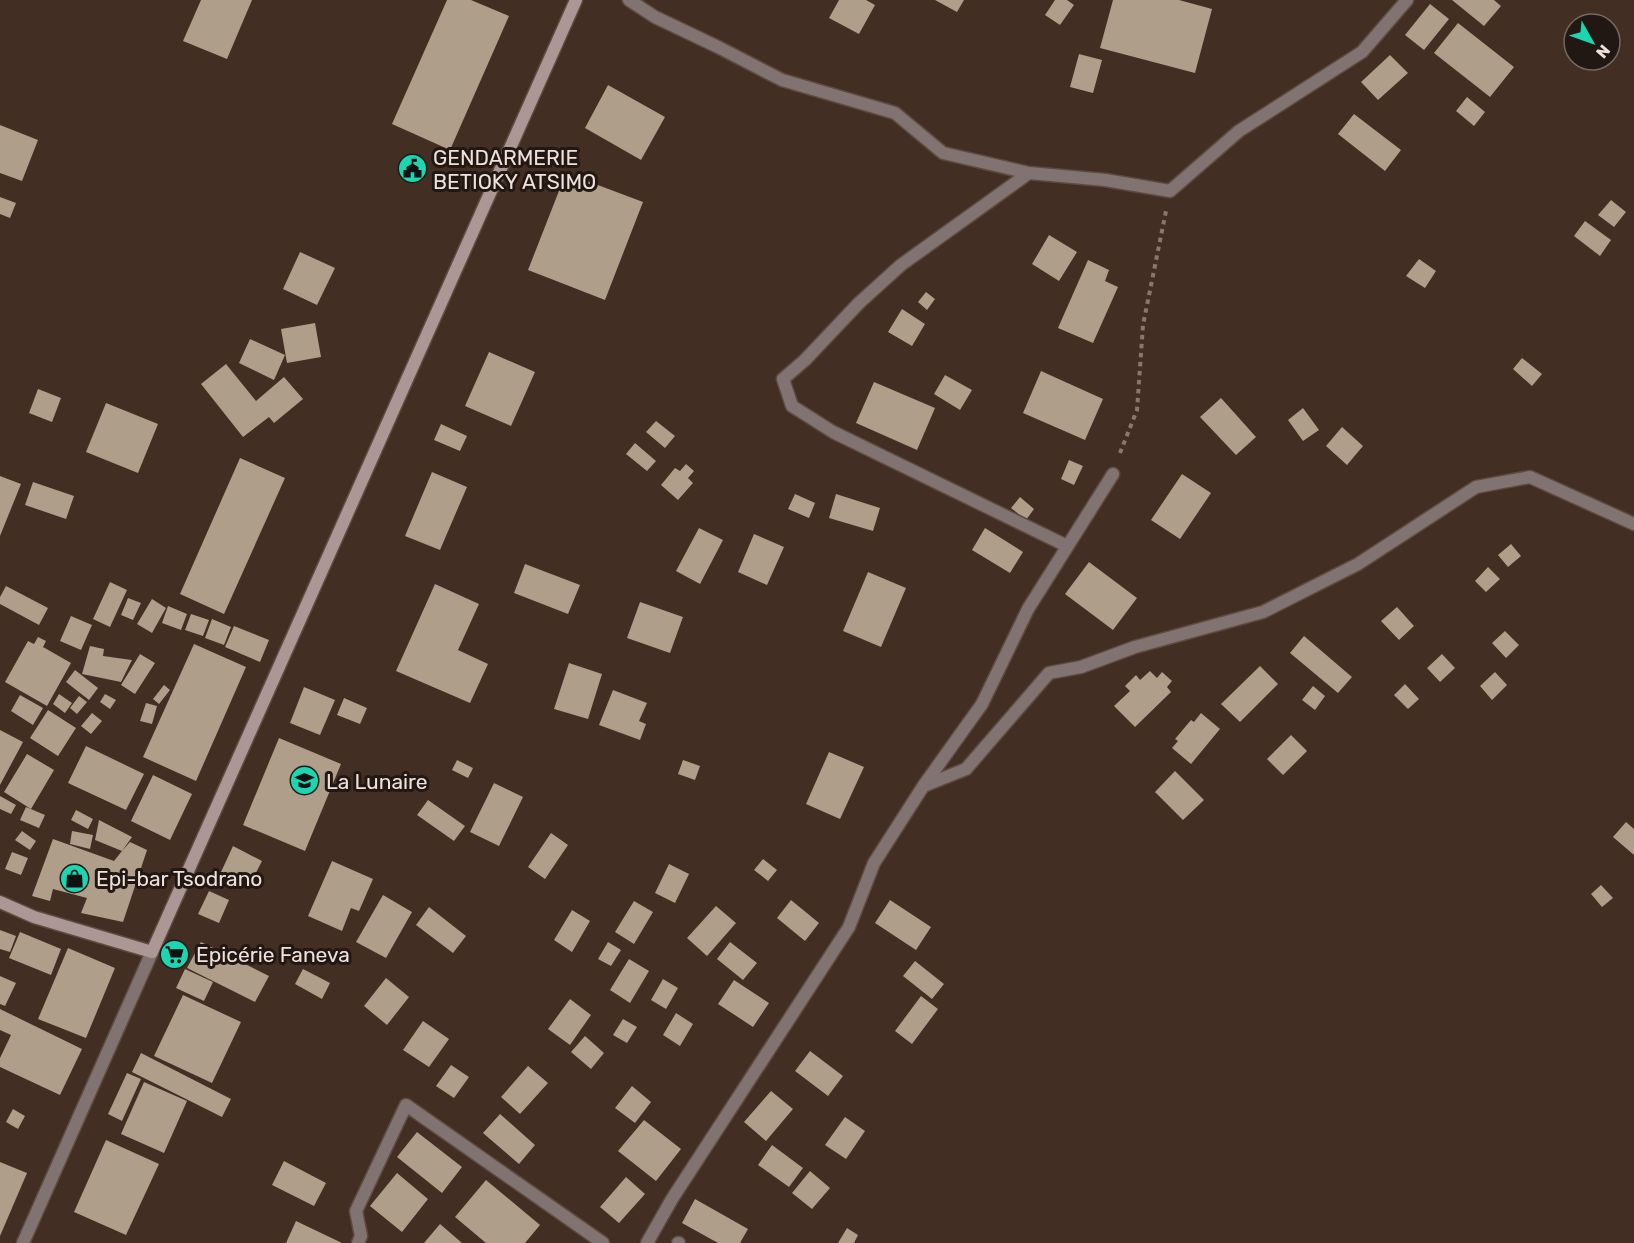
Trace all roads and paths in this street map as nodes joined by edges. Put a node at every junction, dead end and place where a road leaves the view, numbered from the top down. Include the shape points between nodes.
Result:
1 (576, 0) edge
2 (629, 0) edge
3 (1407, 0) edge
4 (1029, 173) junction
5 (1170, 191) junction
6 (1113, 474) joint
7 (1634, 524) edge
8 (1067, 546) junction
9 (924, 785) junction
10 (0, 902) edge
11 (152, 952) junction
12 (23, 1243) edge
13 (358, 1243) edge
14 (603, 1243) edge
15 (647, 1243) edge

1 - 11 main road
2 - 4 street via 782,80 895,113 943,153
3 - 5 street via 1362,52 1239,131
4 - 5 street
4 - 8 street via 902,265 783,379 792,406 834,432
5 - 6 path via 1143,325 1137,410
6 - 8 street
7 - 9 street via 1530,477 1476,487 1358,564 1263,612 1135,647 1081,667 1049,673 966,769
8 - 9 street via 1028,609 982,704
9 - 15 street via 874,863 849,927
10 - 11 main road via 34,917
11 - 12 street
13 - 14 street via 361,1236 356,1211 406,1105

